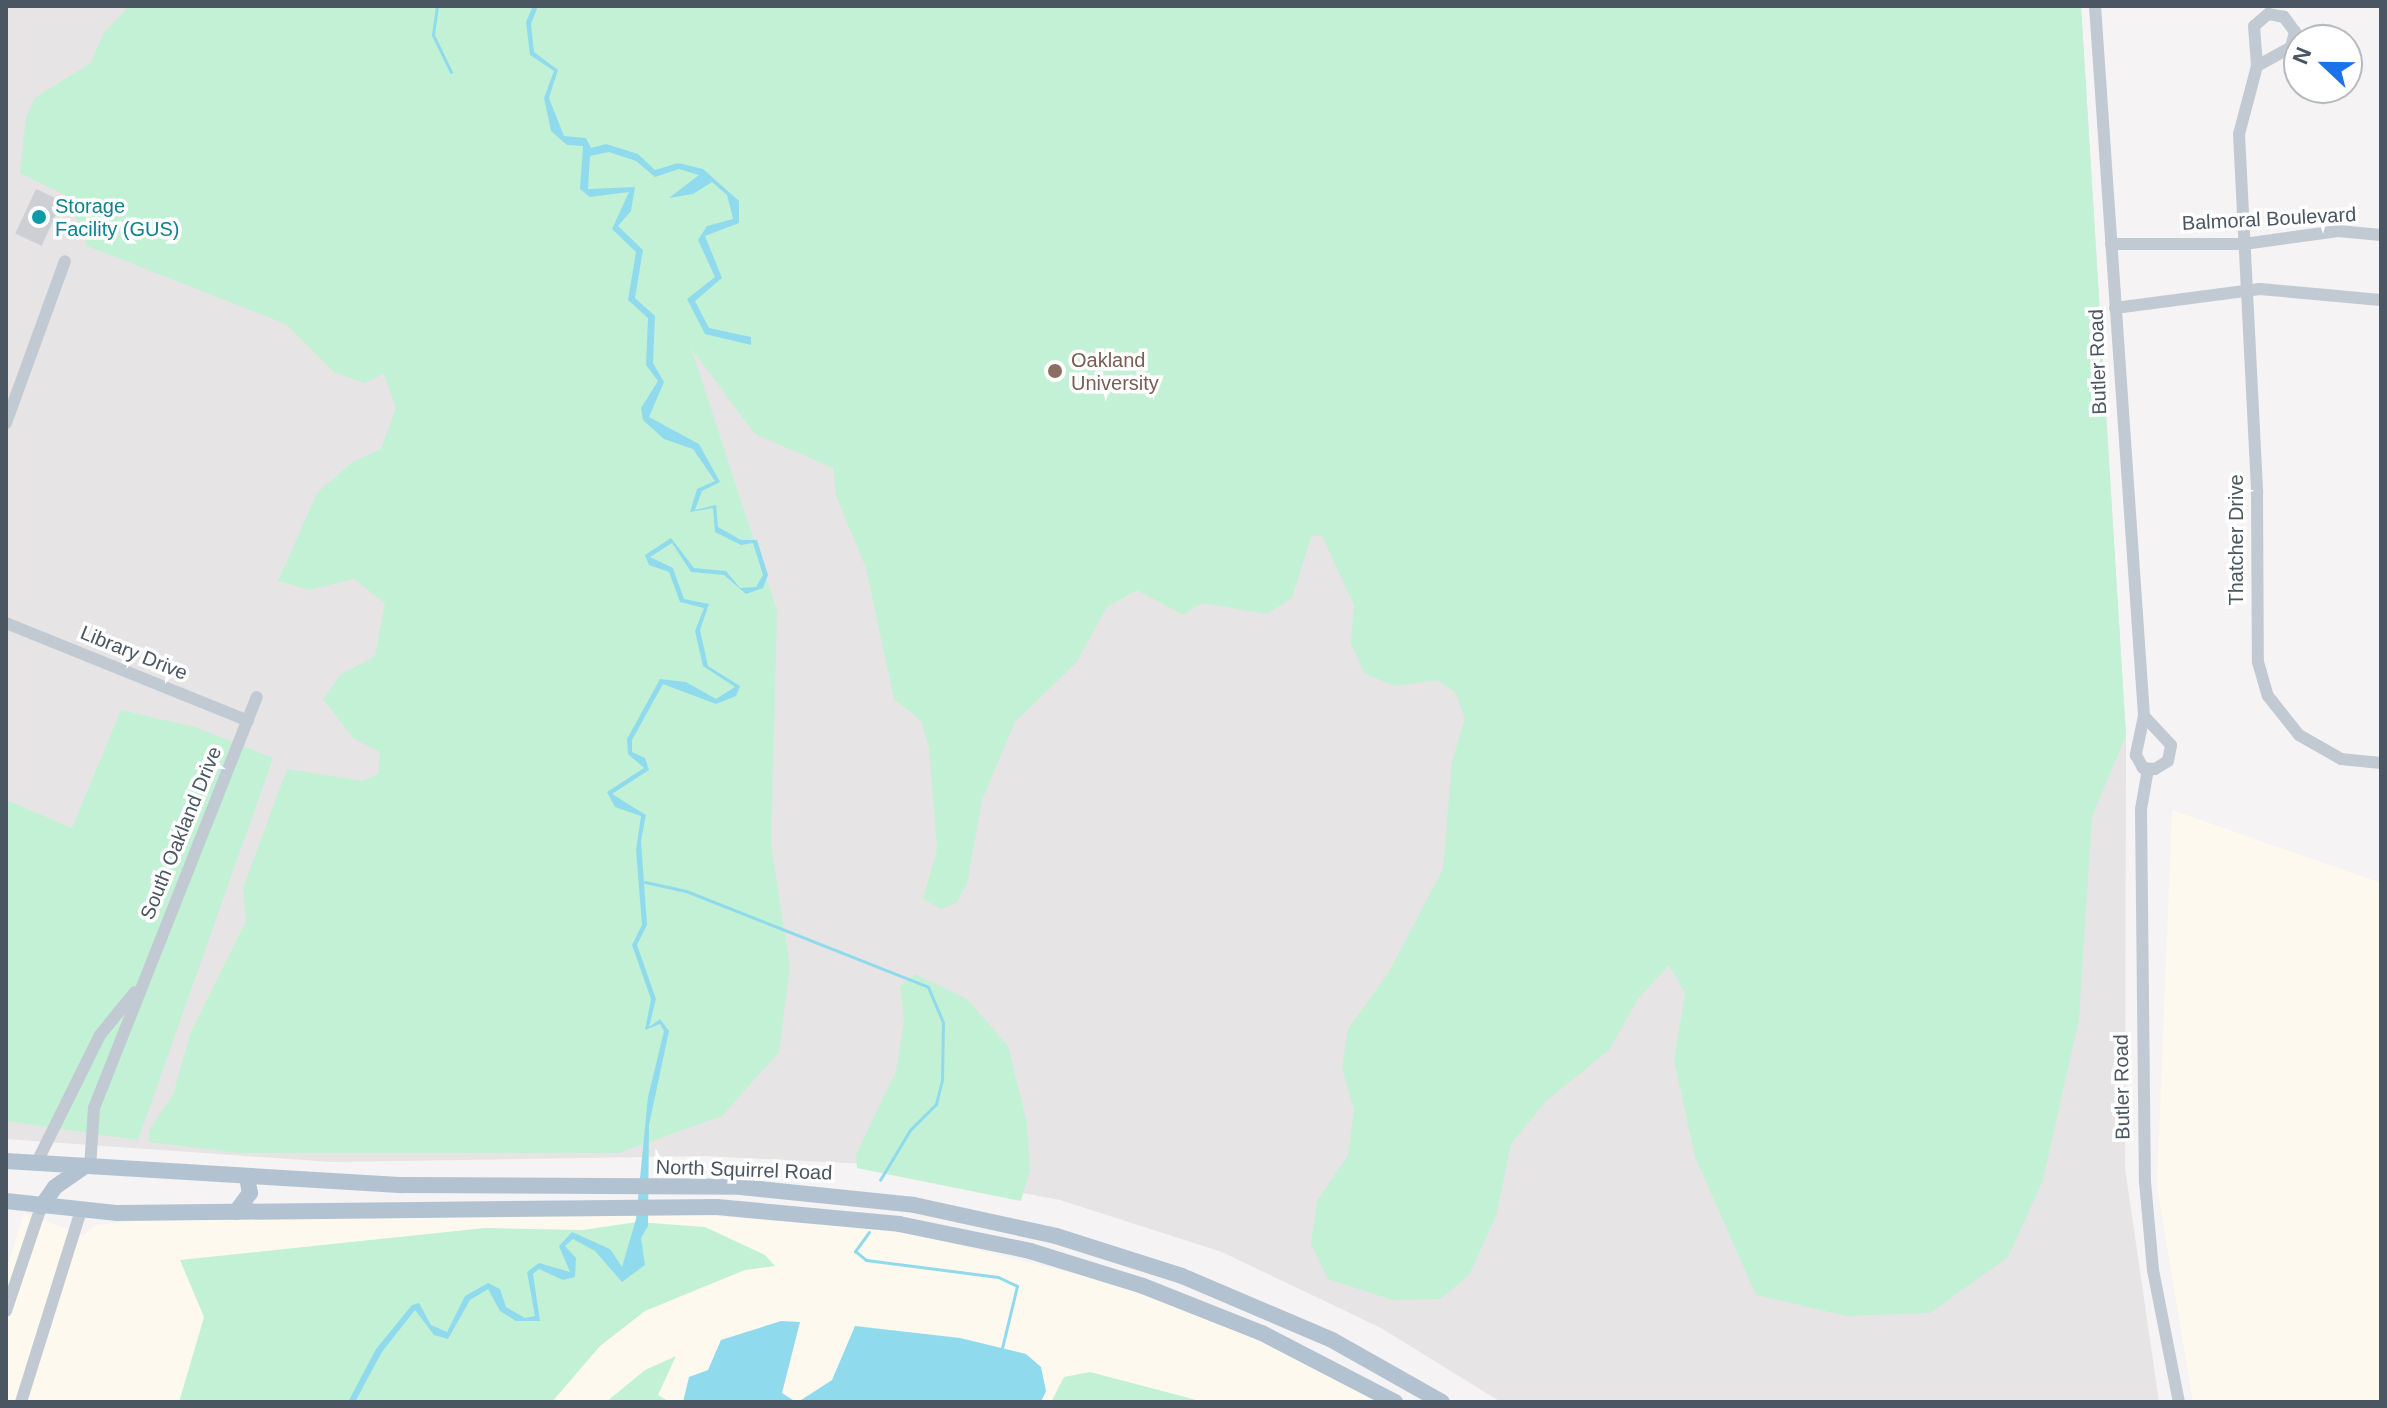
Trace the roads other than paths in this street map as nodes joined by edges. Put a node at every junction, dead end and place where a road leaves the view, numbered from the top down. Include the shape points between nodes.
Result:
1 (2095, 6) edge
2 (2257, 66) dead end
3 (2381, 235) edge
4 (2111, 244) junction
5 (2244, 244) junction
6 (65, 261) dead end
7 (2246, 290) junction
8 (2381, 300) edge
9 (2115, 308) junction
10 (6, 423) edge
11 (6, 623) edge
12 (257, 697) dead end
13 (2144, 716) junction
14 (248, 721) junction
15 (2381, 763) edge
16 (2148, 769) junction
17 (142, 983) junction
18 (6, 1161) edge
19 (36, 1164) junction
20 (86, 1168) junction
21 (247, 1177) junction
22 (6, 1201) edge
23 (41, 1207) junction
24 (81, 1211) junction
25 (236, 1212) junction
26 (6, 1311) edge
27 (21, 1402) edge
28 (1395, 1402) edge
29 (1442, 1402) edge
30 (2179, 1402) edge

1 - 4 street, Butler Road
2 - 5 street, Thatcher Drive via 2239,134
3 - 5 street, Balmoral Boulevard via 2338,231
4 - 5 street, Balmoral Boulevard
4 - 9 street, Butler Road
5 - 7 street, Thatcher Drive
6 - 10 street
7 - 8 street
7 - 9 street
7 - 15 street, Thatcher Drive via 2260,675 2281,716 2310,743 2341,759
9 - 13 street, Butler Road
11 - 14 street, Library Drive
12 - 14 street, South Oakland Drive
13 - 16 street, Butler Road via 2136,755
13 - 16 street via 2171,745 2168,761
14 - 17 street, South Oakland Drive
16 - 30 street, Butler Road via 2141,800 2144,1167 2153,1270
17 - 19 street, South Oakland Drive via 100,1035
17 - 20 street, South Oakland Drive via 94,1108
18 - 19 main road, North Squirrel Road
19 - 20 main road, North Squirrel Road
20 - 21 main road, North Squirrel Road
20 - 23 main road via 55,1187
21 - 25 main road via 250,1193
21 - 29 main road, North Squirrel Road via 679,1186 880,1200 1056,1236 1255,1306
22 - 23 main road, North Squirrel Road
23 - 24 main road, North Squirrel Road
23 - 26 street
24 - 25 main road, North Squirrel Road
24 - 27 street
25 - 28 main road, North Squirrel Road via 678,1207 899,1224 1043,1255 1224,1316

